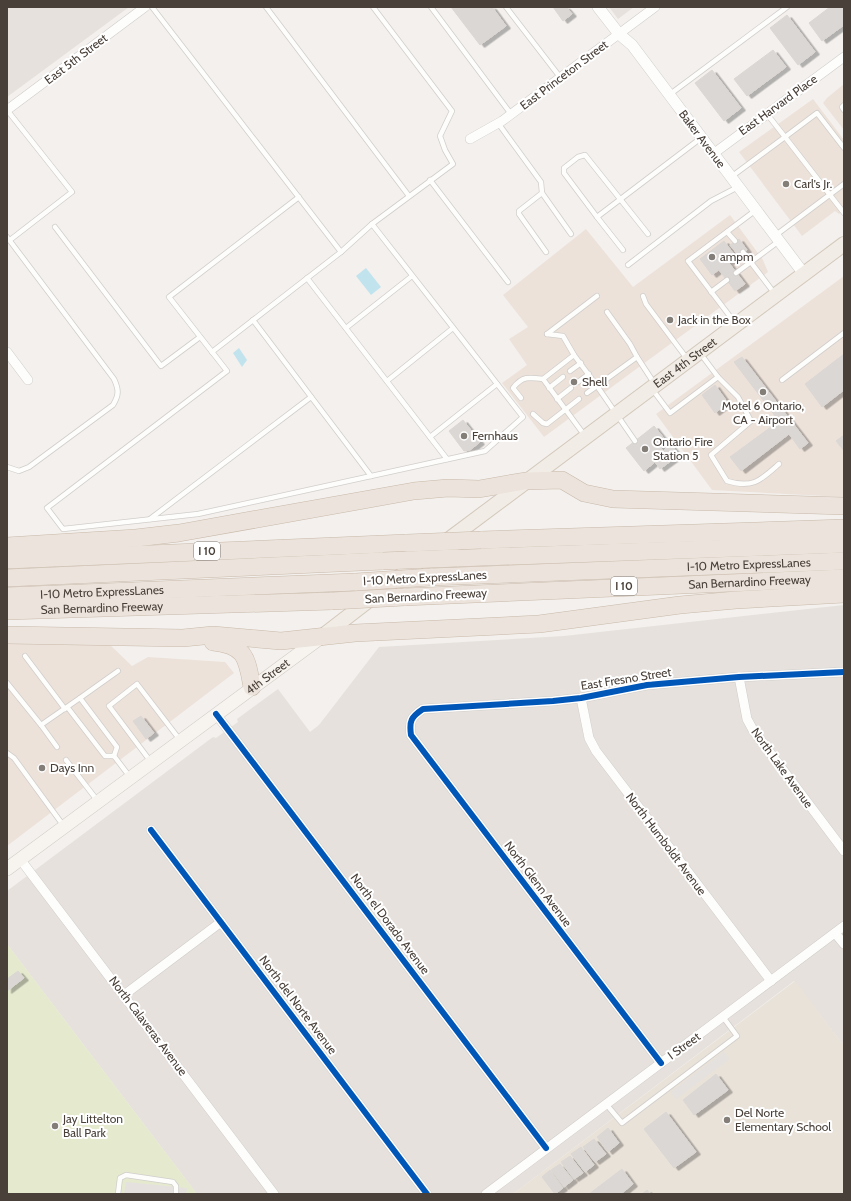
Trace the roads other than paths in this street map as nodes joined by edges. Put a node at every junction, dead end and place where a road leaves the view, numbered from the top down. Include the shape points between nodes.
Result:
1 (145, 7) edge
2 (152, 7) edge
3 (266, 7) edge
4 (373, 7) edge
5 (431, 7) edge
6 (506, 7) edge
7 (598, 7) edge
8 (655, 7) edge
9 (787, 7) edge
10 (618, 34) junction
11 (844, 57) edge
12 (560, 77) junction
13 (669, 95) junction
14 (844, 105) edge
15 (7, 110) edge
16 (844, 110) edge
17 (511, 114) junction
18 (767, 114) junction
19 (498, 123) junction
20 (785, 137) junction
21 (701, 138) junction
22 (470, 139) dead end
23 (844, 148) edge
24 (713, 154) junction
25 (731, 178) junction
26 (430, 180) junction
27 (844, 184) edge
28 (738, 187) junction
29 (542, 193) junction
30 (830, 195) junction
31 (409, 196) junction
32 (299, 198) junction
33 (620, 200) junction
34 (756, 210) junction
35 (844, 213) edge
36 (598, 217) junction
37 (372, 224) junction
38 (55, 227) dead end
39 (727, 232) junction
40 (571, 234) dead end
41 (648, 234) dead end
42 (8, 238) edge
43 (777, 239) junction
44 (735, 241) dead end
45 (844, 244) edge
46 (623, 250) dead end
47 (342, 252) junction
48 (546, 252) dead end
49 (743, 252) dead end
50 (751, 263) junction
51 (628, 265) dead end
52 (736, 273) dead end
53 (804, 274) junction
54 (412, 276) junction
55 (307, 278) junction
56 (727, 280) dead end
57 (508, 282) dead end
58 (711, 292) junction
59 (776, 295) junction
60 (597, 296) dead end
61 (643, 296) dead end
62 (607, 312) dead end
63 (253, 320) junction
64 (736, 325) junction
65 (346, 328) junction
66 (453, 328) junction
67 (844, 334) edge
68 (200, 337) junction
69 (7, 352) edge
70 (212, 352) junction
71 (574, 355) junction
72 (694, 356) junction
73 (637, 357) junction
74 (581, 363) junction
75 (570, 371) dead end
76 (589, 374) junction
77 (564, 377) dead end
78 (718, 377) junction
79 (542, 379) junction
80 (28, 380) dead end
81 (782, 380) dead end
82 (386, 381) junction
83 (578, 382) dead end
84 (497, 384) junction
85 (597, 386) junction
86 (653, 386) junction
87 (549, 388) junction
88 (571, 388) dead end
89 (587, 393) dead end
90 (311, 397) junction
91 (520, 398) dead end
92 (557, 399) junction
93 (579, 399) dead end
94 (565, 409) junction
95 (533, 414) dead end
96 (616, 414) junction
97 (430, 437) junction
98 (585, 437) junction
99 (635, 441) dead end
100 (447, 459) junction
101 (779, 464) dead end
102 (7, 467) edge
103 (371, 476) junction
104 (525, 481) junction
105 (844, 506) edge
106 (150, 519) junction
107 (844, 528) edge
108 (844, 544) edge
109 (7, 546) edge
110 (7, 560) edge
111 (844, 561) edge
112 (7, 578) edge
113 (844, 578) edge
114 (844, 594) edge
115 (7, 596) edge
116 (7, 611) edge
117 (7, 634) edge
118 (183, 638) junction
119 (320, 638) junction
120 (25, 656) dead end
121 (118, 671) dead end
122 (844, 672) edge
123 (739, 677) junction
124 (7, 683) edge
125 (252, 688) junction
126 (80, 698) junction
127 (581, 698) junction
128 (66, 708) junction
129 (216, 714) junction
130 (414, 715) joint
131 (42, 725) junction
132 (180, 741) junction
133 (57, 748) dead end
134 (7, 753) edge
135 (114, 756) junction
136 (66, 760) dead end
137 (151, 762) junction
138 (130, 777) junction
139 (98, 801) junction
140 (64, 827) junction
141 (151, 830) dead end
142 (844, 851) edge
143 (20, 860) junction
144 (7, 869) edge
145 (221, 922) junction
146 (844, 926) edge
147 (835, 932) junction
148 (844, 944) edge
149 (771, 982) junction
150 (124, 995) junction
151 (723, 1017) junction
152 (661, 1063) junction
153 (606, 1103) junction
154 (546, 1148) junction
155 (118, 1194) edge
156 (176, 1194) edge
157 (274, 1194) edge
158 (427, 1194) edge
159 (486, 1194) edge

1 - 15 street, East 5th Street
2 - 32 lane
3 - 31 lane
4 - 26 lane via 452,111 440,136 453,164
5 - 17 lane
6 - 12 lane
7 - 10 street, Baker Avenue
8 - 10 street, East Princeton Street
9 - 13 lane
10 - 12 street, East Princeton Street
10 - 13 street, Baker Avenue via 632,45
11 - 18 street, East Harvard Place
12 - 17 street, East Princeton Street
13 - 21 street, Baker Avenue
14 - 16 lane
15 - 42 lane via 72,192
17 - 19 street, East Princeton Street
18 - 20 lane
18 - 24 street, East Harvard Place
19 - 22 street, East Princeton Street
19 - 29 lane via 534,170 541,182
20 - 23 lane via 817,113
20 - 25 lane
20 - 30 lane
21 - 24 street, Baker Avenue
21 - 33 lane
24 - 25 street, Baker Avenue
25 - 28 street, Baker Avenue
26 - 31 lane
26 - 57 lane
27 - 30 lane
28 - 34 street, Baker Avenue
28 - 51 lane via 711,201
29 - 40 lane
29 - 48 lane via 519,211 519,214
30 - 35 lane
30 - 43 lane
31 - 37 lane
32 - 47 lane
32 - 68 lane via 169,297
33 - 36 lane
33 - 36 lane via 585,155 578,157 564,168 564,173
33 - 41 lane
34 - 39 lane
34 - 43 street, Baker Avenue
36 - 46 lane
37 - 47 lane
37 - 54 lane
38 - 68 lane via 161,366
39 - 44 lane
39 - 58 lane via 688,261
42 - 102 lane via 114,379 118,397 113,405 29,467 19,471
43 - 50 lane
43 - 53 street, Baker Avenue
45 - 53 main road, East 4th Street
47 - 55 lane
49 - 50 lane
50 - 52 lane
50 - 59 lane
53 - 59 main road, East 4th Street
54 - 65 lane
54 - 66 lane
55 - 63 lane
55 - 65 lane
56 - 58 lane
58 - 64 lane
59 - 64 main road, East 4th Street
60 - 71 lane via 547,334 563,336
61 - 72 lane via 646,304
62 - 73 lane
63 - 70 lane
63 - 90 lane
64 - 72 main road, East 4th Street
65 - 82 lane
66 - 82 lane
66 - 84 lane
67 - 81 lane
68 - 70 lane
69 - 80 street
70 - 106 lane via 226,372 47,508 64,529
71 - 74 lane
71 - 79 lane
72 - 78 lane
72 - 86 main road, East 4th Street
73 - 85 lane
73 - 86 lane
74 - 75 lane
74 - 76 lane
76 - 83 lane
76 - 85 lane
77 - 87 lane
78 - 86 lane via 670,413
78 - 101 lane via 738,398 751,421 711,455 727,481 738,485 756,483
79 - 87 lane
79 - 91 lane via 528,376 518,381 514,388
82 - 97 lane
84 - 97 lane
84 - 100 lane via 523,417 485,451
85 - 89 lane
85 - 96 lane
86 - 96 main road, East 4th Street
87 - 92 lane
88 - 92 lane
90 - 103 lane
90 - 106 lane
92 - 94 lane
93 - 94 lane
94 - 95 lane via 547,424
94 - 98 lane
96 - 98 main road, East 4th Street
96 - 99 lane
97 - 100 lane
98 - 104 main road, East 4th Street
100 - 103 lane
103 - 106 lane via 198,514
104 - 105 highway via 562,480 578,490 613,499
104 - 109 highway via 479,489 414,491 179,533
104 - 119 main road, 4th Street
107 - 110 highway, I 10, bridge
108 - 112 highway, I-10 Metro ExpressLanes, bridge
111 - 115 highway, I-10 Metro ExpressLanes, bridge
113 - 116 highway, San Bernardino Freeway / I 10, bridge via 332,601
114 - 119 highway via 687,605 539,624 355,633
117 - 118 highway
118 - 119 highway via 213,635 281,641
118 - 125 highway via 234,647 248,662
119 - 125 main road, 4th Street
120 - 128 lane
121 - 126 lane
122 - 123 street, East Fresno Street
123 - 127 street, East Fresno Street via 647,685
123 - 142 street, North Lake Avenue via 747,719 753,730
124 - 131 lane
125 - 129 main road, 4th Street
126 - 128 lane
126 - 135 lane via 117,747
127 - 130 street, East Fresno Street via 423,709
127 - 149 street, North Humboldt Avenue via 589,738 596,750
128 - 131 lane
128 - 135 lane via 105,756
129 - 132 main road, 4th Street
129 - 154 street, North el Dorado Avenue
130 - 152 street, North Glenn Avenue via 410,724 411,735
131 - 133 lane
132 - 137 main road, 4th Street
132 - 137 lane via 137,684 109,706
134 - 140 lane via 14,758
135 - 138 lane
136 - 139 lane
137 - 138 main road, 4th Street
138 - 139 main road, 4th Street
139 - 140 main road, 4th Street
140 - 143 main road, 4th Street
141 - 145 street, North del Norte Avenue
143 - 144 main road, 4th Street
143 - 150 street, North Calaveras Avenue
145 - 150 street
145 - 158 street, North del Norte Avenue
146 - 147 street, I Street
147 - 148 street
147 - 149 street, I Street
149 - 151 street, I Street
150 - 157 street, North Calaveras Avenue
151 - 152 street, I Street
151 - 153 lane via 737,1036 622,1123
152 - 153 street, I Street
153 - 154 street, I Street
154 - 159 street, I Street
155 - 156 lane via 120,1178 126,1175 173,1182

